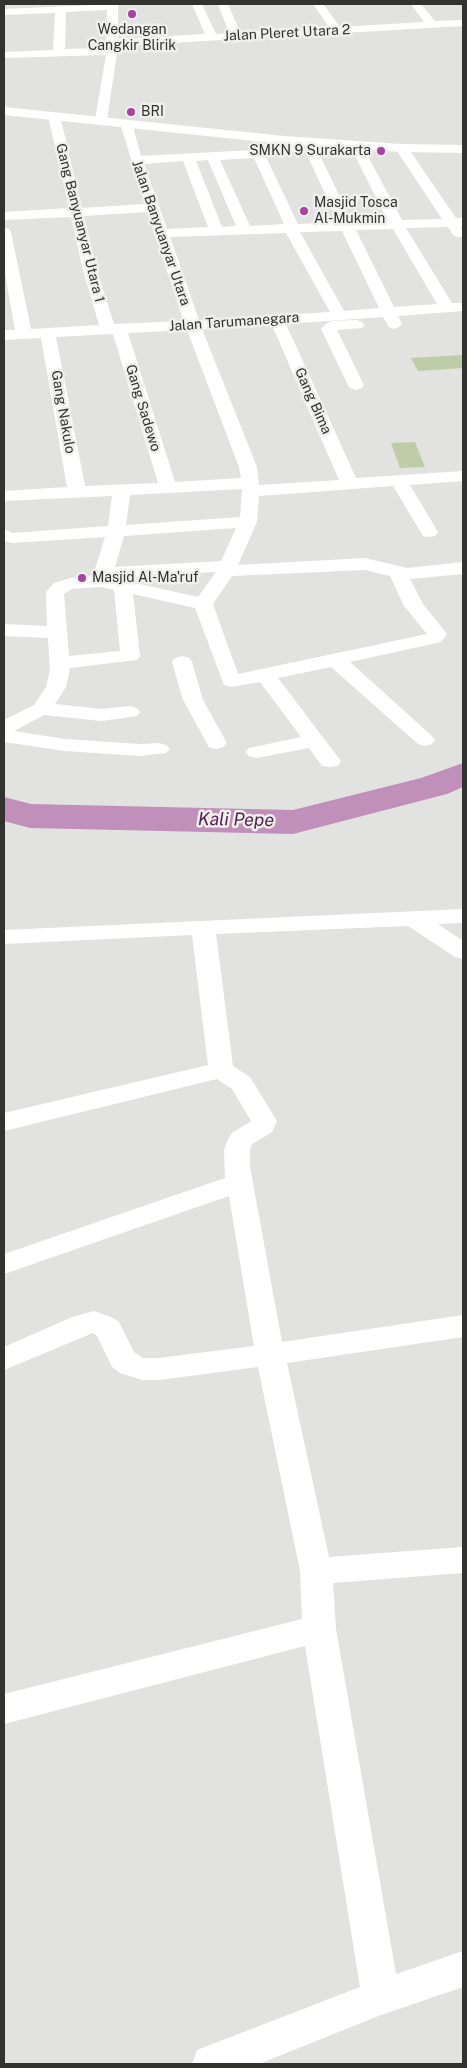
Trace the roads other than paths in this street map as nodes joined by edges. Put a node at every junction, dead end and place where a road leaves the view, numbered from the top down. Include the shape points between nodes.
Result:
1 (197, 4) edge
2 (223, 4) edge
3 (318, 4) edge
4 (416, 4) edge
5 (113, 5) edge
6 (62, 10) junction
7 (4, 12) edge
8 (463, 23) edge
9 (432, 25) junction
10 (378, 28) junction
11 (337, 30) junction
12 (236, 35) junction
13 (212, 37) junction
14 (385, 41) dead end
15 (112, 47) junction
16 (59, 53) junction
17 (4, 55) edge
18 (4, 111) edge
19 (54, 116) junction
20 (101, 120) junction
21 (126, 123) junction
22 (302, 141) junction
23 (356, 146) junction
24 (401, 148) junction
25 (463, 149) edge
26 (258, 153) junction
27 (212, 155) junction
28 (188, 157) junction
29 (136, 160) junction
30 (152, 208) junction
31 (76, 212) junction
32 (4, 216) edge
33 (458, 222) edge
34 (397, 224) junction
35 (348, 226) junction
36 (292, 228) junction
37 (245, 230) junction
38 (217, 231) junction
39 (4, 232) edge
40 (161, 233) junction
41 (463, 239) edge
42 (463, 307) edge
43 (446, 314) junction
44 (339, 315) junction
45 (391, 318) junction
46 (277, 320) junction
47 (193, 324) junction
48 (114, 330) junction
49 (48, 333) junction
50 (24, 334) junction
51 (4, 335) edge
52 (356, 385) dead end
53 (463, 476) edge
54 (398, 480) junction
55 (349, 483) junction
56 (168, 487) junction
57 (251, 487) junction
58 (122, 490) junction
59 (77, 492) junction
60 (6, 496) edge
61 (248, 522) junction
62 (4, 530) edge
63 (116, 532) junction
64 (429, 532) dead end
65 (4, 536) edge
66 (227, 568) junction
67 (463, 568) edge
68 (398, 573) junction
69 (102, 577) junction
70 (123, 586) junction
71 (203, 604) junction
72 (4, 630) edge
73 (57, 632) junction
74 (334, 659) junction
75 (182, 662) dead end
76 (59, 663) junction
77 (265, 675) junction
78 (210, 685) junction
79 (41, 709) junction
80 (130, 712) dead end
81 (4, 728) edge
82 (4, 736) edge
83 (425, 740) dead end
84 (314, 741) junction
85 (216, 743) dead end
86 (159, 749) dead end
87 (256, 752) dead end
88 (330, 761) dead end
89 (463, 916) edge
90 (413, 918) junction
91 (203, 928) junction
92 (4, 937) edge
93 (463, 952) edge
94 (221, 1070) junction
95 (4, 1122) edge
96 (241, 1182) junction
97 (4, 1264) edge
98 (463, 1326) edge
99 (270, 1355) junction
100 (4, 1359) edge
101 (463, 1560) edge
102 (316, 1571) junction
103 (319, 1629) junction
104 (4, 1709) edge
105 (463, 1969) edge
106 (382, 1997) junction
107 (211, 2064) edge

1 - 13 street
2 - 12 street
3 - 11 street
4 - 9 street
5 - 6 street
5 - 15 street
6 - 7 street
6 - 16 street
8 - 9 street, Jalan Pleret Utara 2
9 - 10 street, Jalan Pleret Utara 2
10 - 11 street, Jalan Pleret Utara 2
10 - 14 street
11 - 12 street, Jalan Pleret Utara 2
12 - 13 street, Jalan Pleret Utara 2
13 - 15 street, Jalan Pleret Utara 2
15 - 16 street, Jalan Pleret Utara 2
15 - 20 street
16 - 17 street, Jalan Pleret Utara 2
18 - 19 main road
19 - 20 main road
19 - 31 street, Gang Banyuanyar Utara 1
20 - 21 main road
21 - 22 main road
21 - 29 street, Jalan Banyuanyar Utara
22 - 23 main road
22 - 26 street via 285,150
22 - 35 street
23 - 24 main road
23 - 34 street
24 - 25 main road
24 - 33 street
26 - 27 street
26 - 36 street
27 - 28 street
27 - 37 street
28 - 29 street
28 - 38 street
29 - 30 street, Jalan Banyuanyar Utara
30 - 31 street
30 - 40 street, Jalan Banyuanyar Utara
31 - 32 street
31 - 48 street, Gang Banyuanyar Utara 1 via 90,270
33 - 34 street
33 - 41 street
34 - 35 street
34 - 43 street
35 - 36 street
35 - 45 street
36 - 37 street
36 - 44 street
37 - 38 street
38 - 40 street
39 - 50 street
40 - 47 street, Jalan Banyuanyar Utara
42 - 43 street
43 - 45 street
44 - 45 street, Jalan Tarumanegara
44 - 46 street, Jalan Tarumanegara
45 - 52 street via 329,328
46 - 47 street, Jalan Tarumanegara
46 - 55 street, Gang Bima
47 - 48 street, Jalan Tarumanegara
47 - 57 street, Jalan Banyuanyar Utara via 238,438
48 - 49 street, Jalan Tarumanegara
48 - 56 street, Gang Sadewo
49 - 50 street, Jalan Tarumanegara
49 - 59 street, Gang Nakulo
50 - 51 street, Jalan Tarumanegara
53 - 54 street
54 - 55 street
54 - 64 street
55 - 57 street
56 - 57 street
56 - 58 street
57 - 61 street
58 - 59 street
58 - 63 street
59 - 60 street
60 - 62 street
61 - 63 street
61 - 66 street
63 - 65 street
63 - 69 street
66 - 68 street via 366,564
66 - 69 street
66 - 71 street
67 - 68 street
68 - 74 street via 414,606 437,634 434,638
69 - 70 street
69 - 73 street via 70,584 55,592
70 - 71 street
70 - 76 street via 130,656
71 - 78 street
72 - 73 street
73 - 76 street
74 - 77 street
74 - 83 street
75 - 78 street
76 - 79 street via 56,687
77 - 78 street
77 - 84 street
78 - 85 street via 203,722
79 - 80 street via 102,715
79 - 81 street
82 - 86 street via 65,745
84 - 87 street
84 - 88 street
89 - 90 street
90 - 91 street
90 - 93 street
91 - 92 street
91 - 94 street
94 - 95 street
94 - 96 street via 241,1083 264,1121 263,1126 238,1144 237,1167
96 - 97 street
96 - 99 street
98 - 99 street
99 - 100 street via 142,1369 122,1359 108,1330 94,1322 82,1324
99 - 102 street
101 - 102 street
102 - 103 street
103 - 104 street
103 - 106 street
105 - 106 street
106 - 107 street

